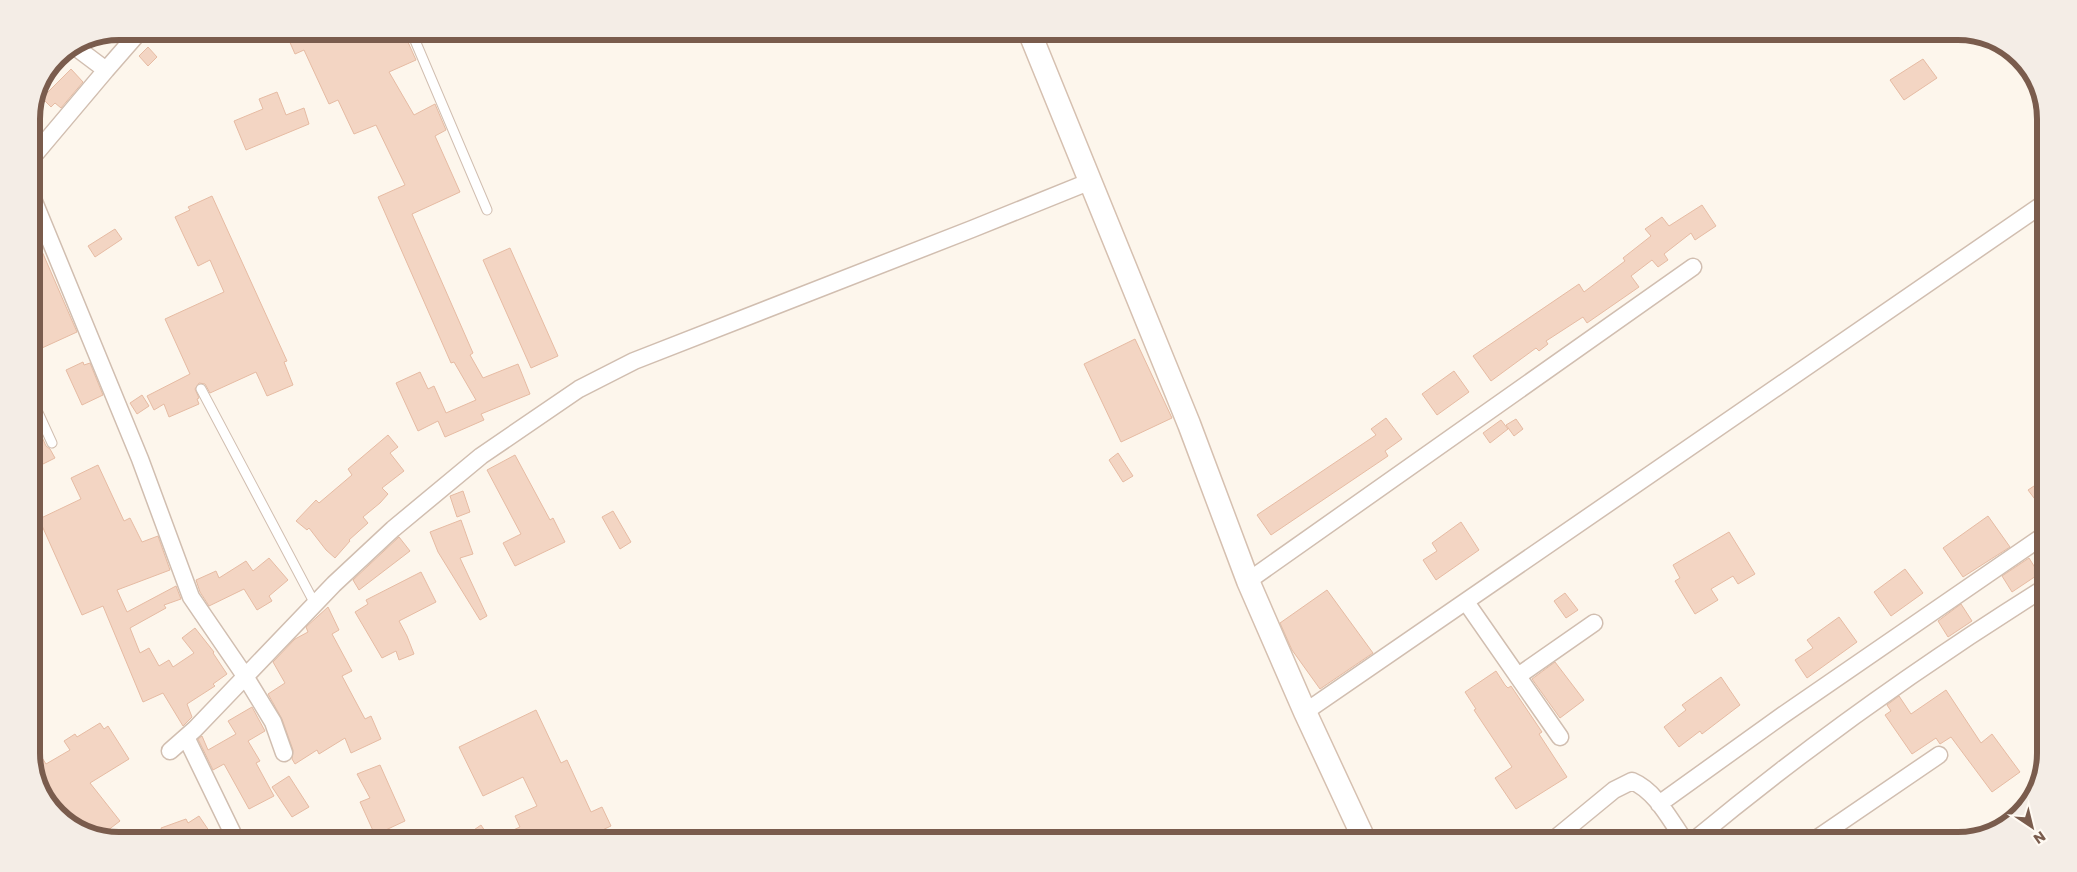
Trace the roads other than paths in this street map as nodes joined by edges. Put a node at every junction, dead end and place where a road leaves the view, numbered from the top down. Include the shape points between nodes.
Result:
1 (132, 40) edge
2 (415, 40) edge
3 (1033, 40) edge
4 (80, 50) edge
5 (106, 70) junction
6 (40, 148) edge
7 (1091, 181) junction
8 (2037, 208) edge
9 (487, 210) dead end
10 (40, 216) edge
11 (1693, 267) dead end
12 (201, 389) dead end
13 (40, 415) edge
14 (52, 443) dead end
15 (2037, 540) edge
16 (1248, 581) junction
17 (2037, 592) edge
18 (1466, 602) junction
19 (315, 604) junction
20 (1594, 623) dead end
21 (245, 676) junction
22 (1518, 676) junction
23 (1305, 712) junction
24 (186, 736) junction
25 (1560, 737) dead end
26 (170, 752) dead end
27 (284, 754) dead end
28 (1939, 754) dead end
29 (1659, 804) junction
30 (232, 832) edge
31 (1361, 832) edge
32 (1563, 832) edge
33 (1679, 832) edge
34 (1704, 832) edge
35 (1826, 832) edge

1 - 5 street
2 - 9 lane
3 - 7 street
4 - 5 street
5 - 6 street
7 - 16 street
7 - 19 street via 634,361 579,389 481,456 393,529
8 - 18 street
10 - 21 street via 140,458 191,597
11 - 16 street
12 - 19 lane
13 - 14 lane
15 - 29 street
16 - 23 street
17 - 34 street via 1878,698 1767,780
18 - 22 street
18 - 23 street
19 - 21 street
20 - 22 street
21 - 24 street
21 - 27 street via 273,722
22 - 25 street
23 - 31 street
24 - 26 street
24 - 30 street
28 - 35 street
29 - 32 street via 1643,786 1632,781 1614,790
29 - 33 street

